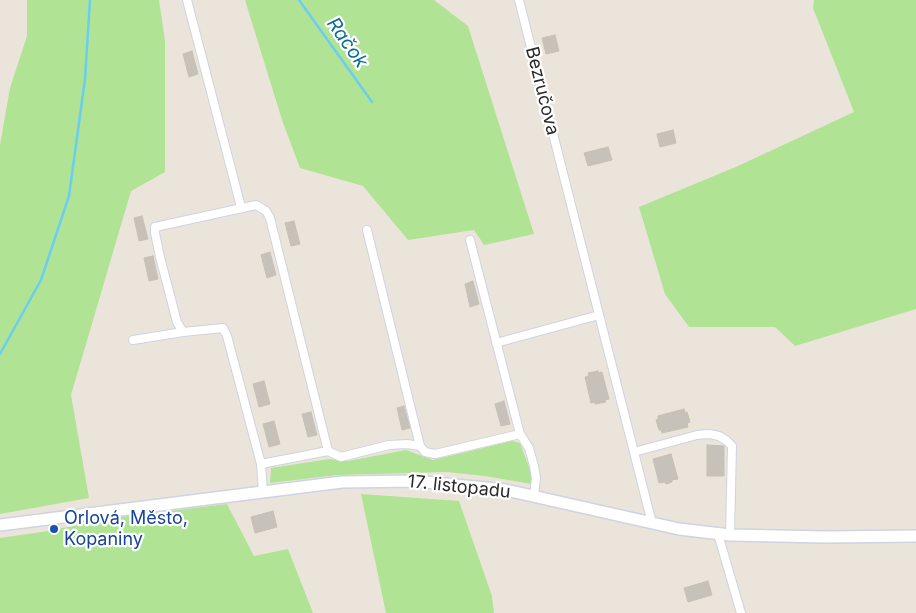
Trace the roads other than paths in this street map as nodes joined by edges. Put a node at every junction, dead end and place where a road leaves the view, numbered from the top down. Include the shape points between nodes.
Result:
1 (188, 0) edge
2 (519, 0) edge
3 (241, 207) junction
4 (367, 230) dead end
5 (470, 240) dead end
6 (599, 315) junction
7 (182, 332) junction
8 (133, 340) dead end
9 (496, 343) junction
10 (520, 434) junction
11 (420, 446) junction
12 (328, 451) junction
13 (634, 452) junction
14 (261, 464) junction
15 (263, 492) junction
16 (534, 496) junction
17 (652, 523) junction
18 (0, 525) edge
19 (724, 535) junction
20 (916, 536) edge
21 (741, 613) edge

1 - 3 street
2 - 6 street, Bezručova
3 - 7 street via 155,227
3 - 12 street via 256,205 270,218
4 - 11 street
5 - 9 street
6 - 9 street
6 - 13 street, Bezručova
7 - 8 street
7 - 14 street via 222,328 227,336
9 - 10 street
10 - 11 street via 435,454 425,452
10 - 16 street via 529,448 534,466
11 - 12 street via 389,445 341,457
12 - 14 street
13 - 17 street, Bezručova
13 - 19 street via 697,436 714,435 727,441 732,446
14 - 15 street
15 - 16 main road, 17. listopadu via 342,482 416,481 468,485
15 - 18 main road, 17. listopadu
16 - 17 main road, 17. listopadu
17 - 19 main road, 17. listopadu
19 - 20 main road, 17. listopadu
19 - 21 street

